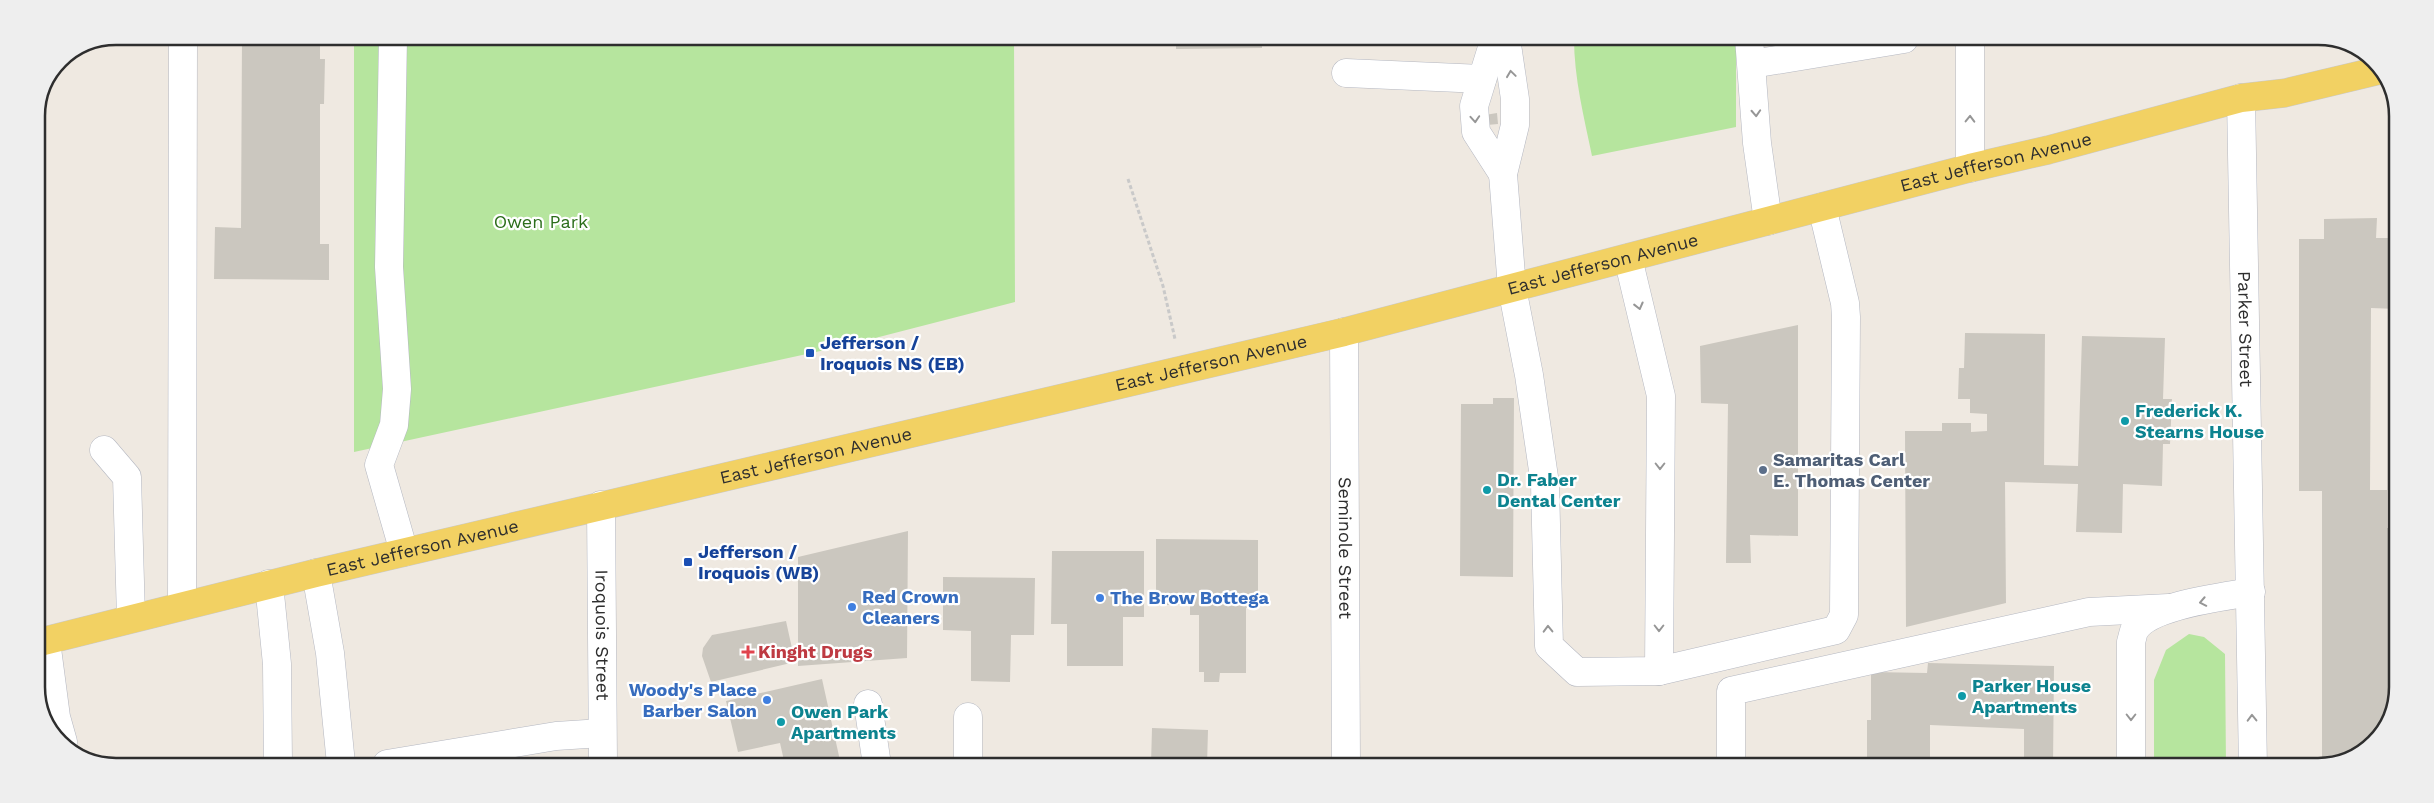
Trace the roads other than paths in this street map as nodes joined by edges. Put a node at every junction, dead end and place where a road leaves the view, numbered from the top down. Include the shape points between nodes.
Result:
1 (183, 45) edge
2 (393, 45) edge
3 (1493, 45) edge
4 (1507, 45) edge
5 (1821, 45) edge
6 (1970, 45) edge
7 (1750, 51) edge
8 (2373, 72) edge
9 (1346, 73) dead end
10 (1482, 79) junction
11 (2241, 98) junction
12 (1970, 168) junction
13 (1503, 174) junction
14 (1822, 207) junction
15 (1768, 221) junction
16 (1628, 258) junction
17 (1512, 288) junction
18 (1344, 332) junction
19 (104, 450) dead end
20 (601, 505) junction
21 (404, 552) junction
22 (316, 573) junction
23 (269, 584) junction
24 (2250, 592) junction
25 (182, 606) junction
26 (2169, 608) junction
27 (132, 618) junction
28 (45, 641) edge
29 (45, 662) edge
30 (1659, 671) junction
31 (868, 704) dead end
32 (968, 717) dead end
33 (59, 729) edge
34 (602, 733) junction
35 (278, 758) edge
36 (340, 758) edge
37 (423, 758) edge
38 (603, 758) edge
39 (877, 758) edge
40 (968, 758) edge
41 (1346, 758) edge
42 (1731, 758) edge
43 (2131, 758) edge
44 (2253, 758) edge

1 - 25 street
2 - 21 street via 389,267 397,389 394,426 379,465
3 - 10 street
13 -> 4 street via 1515,125 1515,99
5 - 7 street
12 -> 6 street
7 -> 15 street via 1757,143
8 - 11 main road, East Jefferson Avenue via 2285,93
9 - 10 street
10 -> 13 street via 1474,106 1476,132
11 - 12 main road, East Jefferson Avenue
11 - 24 street, Parker Street
12 - 14 main road, East Jefferson Avenue
13 - 17 street
14 - 15 main road, East Jefferson Avenue
14 - 30 street via 1846,317 1844,615 1836,630
15 - 16 main road, East Jefferson Avenue
16 - 17 main road, East Jefferson Avenue
16 -> 30 street via 1661,396
17 - 18 main road, East Jefferson Avenue
30 -> 17 street via 1577,672 1549,646 1545,484
18 - 20 main road, East Jefferson Avenue
18 - 41 street, Seminole Street
19 - 27 street via 127,477
20 - 21 main road, East Jefferson Avenue
20 - 34 street, Iroquois Street
21 - 22 main road, East Jefferson Avenue
22 - 23 main road, East Jefferson Avenue
22 - 36 street via 330,652
23 - 25 main road, East Jefferson Avenue
23 - 35 street via 277,664
24 -> 26 street
44 -> 24 street, Parker Street
25 - 27 main road, East Jefferson Avenue
26 - 42 street via 2089,612 1731,691
26 -> 43 street via 2155,614 2135,630 2131,642
27 - 28 main road, East Jefferson Avenue
29 - 33 street
31 - 39 street
32 - 40 street
34 - 37 street via 556,736
34 - 38 street, Iroquois Street

